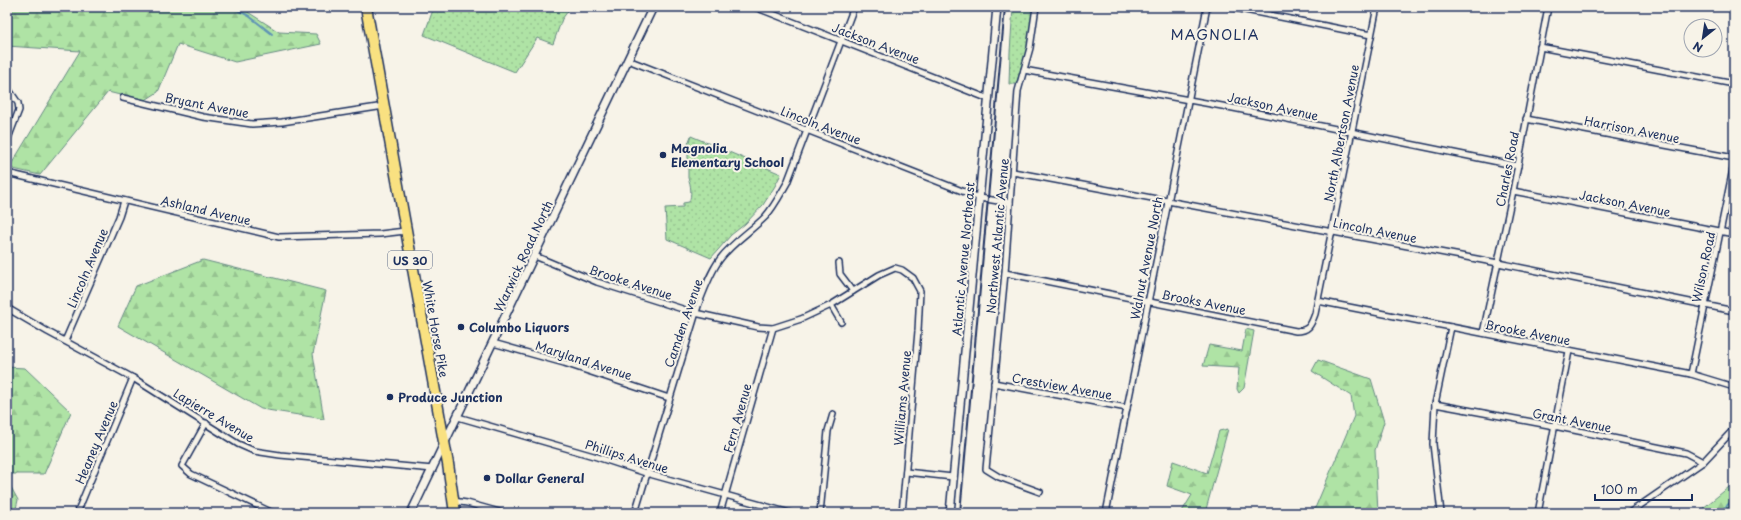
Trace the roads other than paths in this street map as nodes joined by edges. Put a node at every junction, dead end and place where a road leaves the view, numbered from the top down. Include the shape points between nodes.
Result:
1 (366, 7) edge
2 (653, 7) edge
3 (755, 7) edge
4 (854, 7) edge
5 (997, 7) edge
6 (1036, 7) edge
7 (1207, 7) edge
8 (1230, 7) edge
9 (1377, 7) edge
10 (1548, 7) edge
11 (1371, 35) junction
12 (841, 41) junction
13 (1540, 47) junction
14 (628, 60) junction
15 (1024, 70) junction
16 (1734, 84) edge
17 (7, 87) edge
18 (123, 98) dead end
19 (989, 99) junction
20 (1189, 100) junction
21 (384, 106) junction
22 (1526, 119) junction
23 (807, 131) junction
24 (1352, 133) junction
25 (7, 141) edge
26 (1734, 158) edge
27 (1734, 164) edge
28 (1518, 166) junction
29 (1012, 172) junction
30 (7, 173) edge
31 (1513, 191) junction
32 (980, 198) junction
33 (124, 201) junction
34 (1168, 201) junction
35 (1010, 203) junction
36 (405, 231) junction
37 (1332, 232) junction
38 (1720, 232) junction
39 (1734, 234) edge
40 (535, 256) junction
41 (839, 263) dead end
42 (1498, 263) junction
43 (1005, 273) junction
44 (917, 285) joint
45 (853, 291) junction
46 (1148, 301) junction
47 (1318, 301) junction
48 (831, 305) junction
49 (1705, 305) junction
50 (7, 308) edge
51 (1734, 311) edge
52 (695, 313) junction
53 (841, 322) dead end
54 (1451, 327) junction
55 (772, 328) junction
56 (1304, 330) joint
57 (1483, 334) junction
58 (65, 341) junction
59 (493, 343) junction
60 (1569, 350) junction
61 (1691, 374) junction
62 (133, 378) junction
63 (994, 383) junction
64 (1734, 387) edge
65 (669, 398) junction
66 (1435, 404) junction
67 (1127, 408) junction
68 (833, 414) dead end
69 (458, 416) junction
70 (206, 423) junction
71 (1554, 426) junction
72 (1734, 429) edge
73 (444, 447) junction
74 (1703, 462) junction
75 (433, 469) junction
76 (906, 472) junction
77 (646, 473) junction
78 (953, 477) junction
79 (1040, 492) dead end
80 (726, 495) junction
81 (453, 501) junction
82 (77, 513) edge
83 (273, 513) edge
84 (411, 513) edge
85 (455, 513) edge
86 (503, 513) edge
87 (635, 513) edge
88 (720, 513) edge
89 (790, 513) edge
90 (820, 513) edge
91 (902, 513) edge
92 (950, 513) edge
93 (1106, 513) edge
94 (1441, 513) edge
95 (1538, 513) edge
96 (1629, 513) edge

1 - 21 highway, White Horse Pike / US 30
2 - 14 street, Warwick Road North
3 - 12 street, Jackson Avenue
4 - 12 street, Camden Avenue
5 - 19 street, Atlantic Avenue Northeast
6 - 15 street, Northwest Atlantic Avenue
7 - 20 street, Walnut Avenue North
8 - 11 street
9 - 11 street, North Albertson Avenue
10 - 13 street, Charles Road
11 - 24 street, North Albertson Avenue
12 - 19 street, Jackson Avenue
12 - 23 street, Camden Avenue
13 - 16 street
13 - 22 street, Charles Road
14 - 23 street, Lincoln Avenue
14 - 40 street, Warwick Road North
15 - 20 street, Jackson Avenue
15 - 29 street, Northwest Atlantic Avenue via 1018,91
17 - 25 street via 18,103 19,110
18 - 21 street, Bryant Avenue via 203,117 252,124 282,122
19 - 32 street, Atlantic Avenue Northeast
20 - 24 street, Jackson Avenue
20 - 34 street, Walnut Avenue North
21 - 36 highway, White Horse Pike / US 30
22 - 26 street, Harrison Avenue
22 - 28 street, Charles Road
23 - 32 street, Lincoln Avenue
23 - 52 street, Camden Avenue via 787,183 777,201 766,216 732,245 720,259
24 - 28 street, Jackson Avenue
24 - 37 street, North Albertson Avenue
27 - 38 street, Wilson Road
28 - 31 street, Charles Road
29 - 34 street, Lincoln Avenue
29 - 35 street, Northwest Atlantic Avenue
30 - 33 street, Ashland Avenue
31 - 38 street, Jackson Avenue
31 - 42 street, Charles Road
32 - 35 street, Lincoln Avenue
32 - 78 street, Atlantic Avenue Northeast
33 - 36 street, Ashland Avenue via 279,237
33 - 58 street, Lincoln Avenue via 120,217
34 - 37 street, Lincoln Avenue
34 - 46 street, Walnut Avenue North
35 - 43 street, Northwest Atlantic Avenue
36 - 73 highway, White Horse Pike / US 30
37 - 42 street, Lincoln Avenue
37 - 47 street, North Albertson Avenue
38 - 39 street, Jackson Avenue
38 - 49 street, Wilson Road
40 - 52 street, Brooke Avenue via 597,282
40 - 59 street, Warwick Road North
41 - 45 street via 840,274
42 - 49 street, Lincoln Avenue
42 - 57 street, Charles Road
43 - 46 street, Brooks Avenue
43 - 63 street, Northwest Atlantic Avenue
44 - 45 street, Brooke Avenue via 913,278 895,268 879,274
44 - 76 street, Williams Avenue via 920,291 918,331
45 - 48 street, Brooke Avenue
46 - 56 street, Brooks Avenue via 1296,331
46 - 67 street, Walnut Avenue North
47 - 54 street, Brooke Avenue
47 - 56 street, North Albertson Avenue via 1311,324
48 - 53 street
48 - 55 street, Brooke Avenue via 802,319
49 - 51 street, Lincoln Avenue
49 - 61 street, Wilson Road
50 - 58 street, Lapierre Avenue
52 - 55 street, Brooke Avenue via 758,328
52 - 65 street, Camden Avenue
54 - 57 street, Brooke Avenue
54 - 66 street
55 - 80 street, Fern Avenue
57 - 60 street, Brooke Avenue
58 - 62 street, Lapierre Avenue
59 - 65 street, Maryland Avenue via 564,363
59 - 69 street, Warwick Road North
60 - 61 street, Brooke Avenue
60 - 71 street
61 - 64 street, Brooke Avenue
62 - 70 street, Lapierre Avenue
62 - 82 street, Heaney Avenue
63 - 67 street, Crestview Avenue
63 - 79 street, Northwest Atlantic Avenue via 986,469 999,477
65 - 77 street, Camden Avenue
66 - 71 street, Grant Avenue
66 - 94 street via 1433,444
67 - 93 street, Walnut Avenue North
68 - 90 street via 828,431
69 - 73 street, Warwick Road North
69 - 77 street, Phillips Avenue
70 - 75 street, Lapierre Avenue via 238,444 254,451
70 - 83 street via 182,466 191,474
71 - 74 street, Grant Avenue via 1686,453
71 - 95 street
72 - 74 street
73 - 75 street, Warwick Road North
73 - 81 highway, White Horse Pike / US 30
74 - 96 street
75 - 84 street, Warwick Road North
76 - 78 street
76 - 91 street, Williams Avenue
77 - 80 street, Phillips Avenue
77 - 87 street, Camden Avenue
78 - 92 street, Atlantic Avenue Northeast
80 - 88 street, Fern Avenue
80 - 89 street, Phillips Avenue
81 - 85 highway, White Horse Pike / US 30
81 - 86 street

